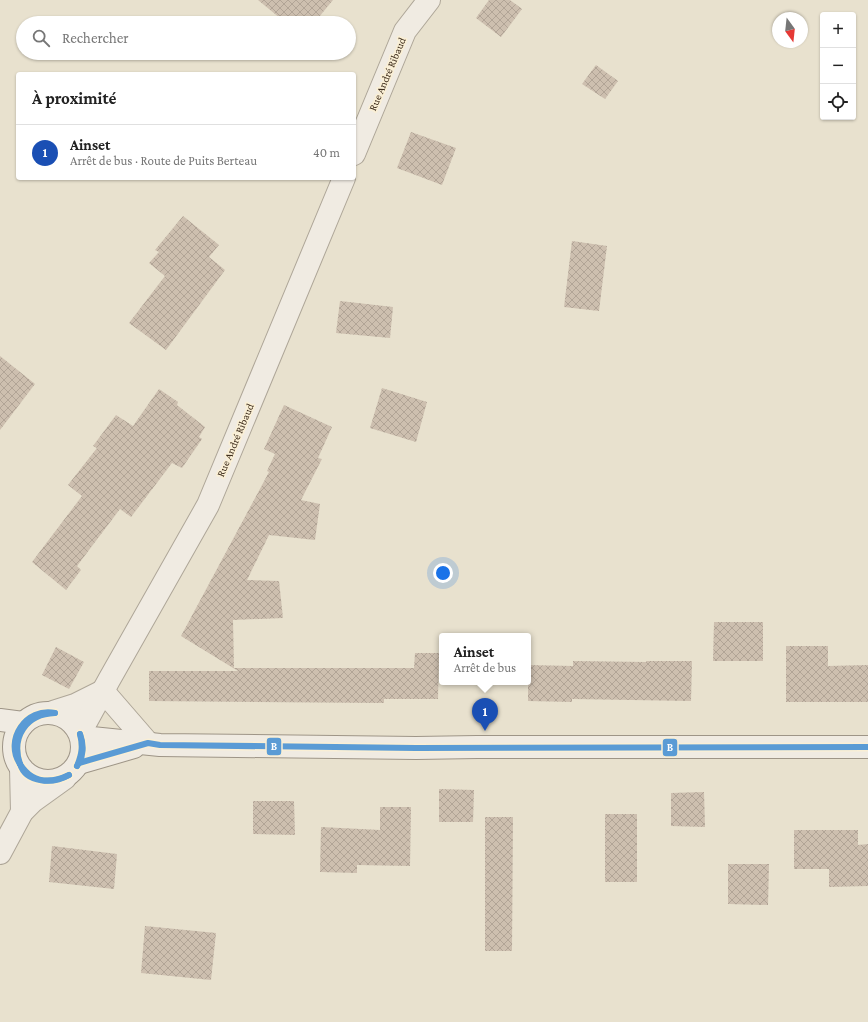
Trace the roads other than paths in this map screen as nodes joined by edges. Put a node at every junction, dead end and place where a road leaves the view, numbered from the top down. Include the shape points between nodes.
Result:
1 (429, 0) edge
2 (356, 149) edge
3 (343, 180) edge
4 (103, 691) junction
5 (53, 712) junction
6 (0, 720) edge
7 (23, 723) junction
8 (0, 735) edge
9 (81, 735) junction
10 (148, 743) junction
11 (868, 747) edge
12 (19, 764) junction
13 (72, 770) junction
14 (22, 812) junction
15 (0, 853) edge

1 - 2 street, Rue André Ribaud via 405,31
3 - 4 street, Rue André Ribaud via 208,505
4 - 5 street via 75,705
4 - 9 street, Rue André Ribaud
4 - 10 street
5 - 7 street via 32,716
5 - 9 street via 65,716 74,723
6 - 7 street
7 - 12 street via 14,740 14,750
8 - 12 street
9 - 10 street
9 - 13 street via 82,753
10 - 11 street via 416,748
10 - 13 street
12 - 13 street via 30,776 41,781 53,781
12 - 14 street
13 - 14 street
14 - 15 street

